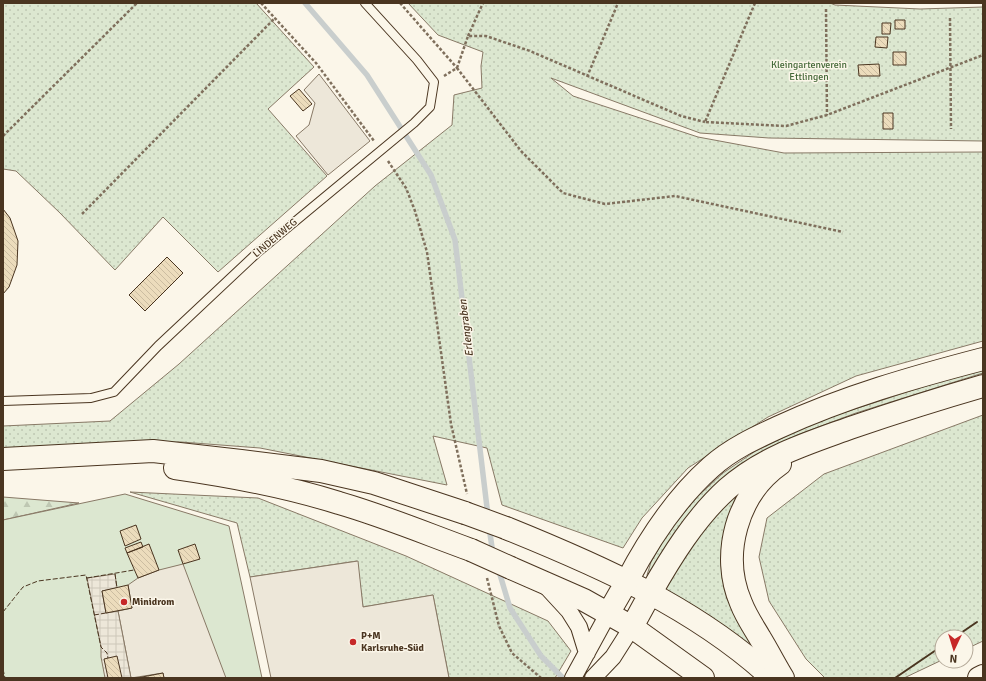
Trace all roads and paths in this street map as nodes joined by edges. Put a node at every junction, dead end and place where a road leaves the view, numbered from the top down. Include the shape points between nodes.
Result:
1 (137, 3) edge
2 (261, 3) edge
3 (365, 3) edge
4 (400, 3) edge
5 (483, 3) edge
6 (618, 3) edge
7 (755, 3) edge
8 (826, 9) dead end
9 (275, 18) junction
10 (950, 18) dead end
11 (468, 36) junction
12 (983, 55) edge
13 (457, 68) junction
14 (950, 68) junction
15 (587, 77) junction
16 (434, 82) junction
17 (827, 115) junction
18 (705, 122) junction
19 (951, 129) dead end
20 (3, 136) edge
21 (380, 150) junction
22 (82, 214) dead end
23 (843, 232) dead end
24 (983, 359) edge
25 (983, 386) edge
26 (3, 401) edge
27 (812, 441) junction
28 (69, 457) junction
29 (3, 459) edge
30 (467, 507) junction
31 (486, 576) dead end
32 (627, 581) junction
33 (542, 582) junction
34 (650, 594) junction
35 (608, 614) junction
36 (632, 627) junction
37 (587, 653) junction
38 (576, 673) edge
39 (983, 676) edge
40 (541, 678) edge
41 (593, 678) edge
42 (703, 678) edge
43 (772, 678) edge
44 (783, 678) edge
45 (979, 678) edge

1 - 20 path
2 - 9 path
3 - 16 lane
4 - 13 path
5 - 11 path
6 - 15 path
7 - 18 path
8 - 17 path
9 - 21 path via 316,63
9 - 22 path
10 - 14 path
11 - 13 path
11 - 15 path via 486,36 530,51
12 - 14 path
13 - 16 path
13 - 23 path via 521,151 563,193 605,204 675,196
14 - 17 path
14 - 19 path
15 - 18 path via 681,116
16 - 21 lane, LINDENWEG via 430,107
17 - 18 path via 786,126
21 - 26 lane, LINDENWEG via 257,253 158,346 114,392 91,398
21 - 30 path via 406,188 427,252 451,424
24 - 32 main road via 923,375 808,414 737,448 712,467 676,504 642,552
25 - 27 main road
27 - 34 main road via 775,456 749,471 727,489 688,533
27 - 44 main road via 774,468 762,480 744,507 737,522 734,538 732,571 740,603
28 - 29 main road
28 - 30 main road via 154,451 242,460 321,471
28 - 33 main road, bridge via 166,466 303,492 391,520 471,550
30 - 32 main road, bridge via 506,528
31 - 40 path via 499,626 512,653
32 - 34 main road
32 - 35 main road
33 - 35 main road via 584,600
33 - 37 street via 570,611 579,627
34 - 36 main road
34 - 43 main road via 723,638
35 - 36 main road
35 - 37 street
36 - 41 street via 613,657
36 - 42 main road
37 - 38 street
39 - 45 main road

